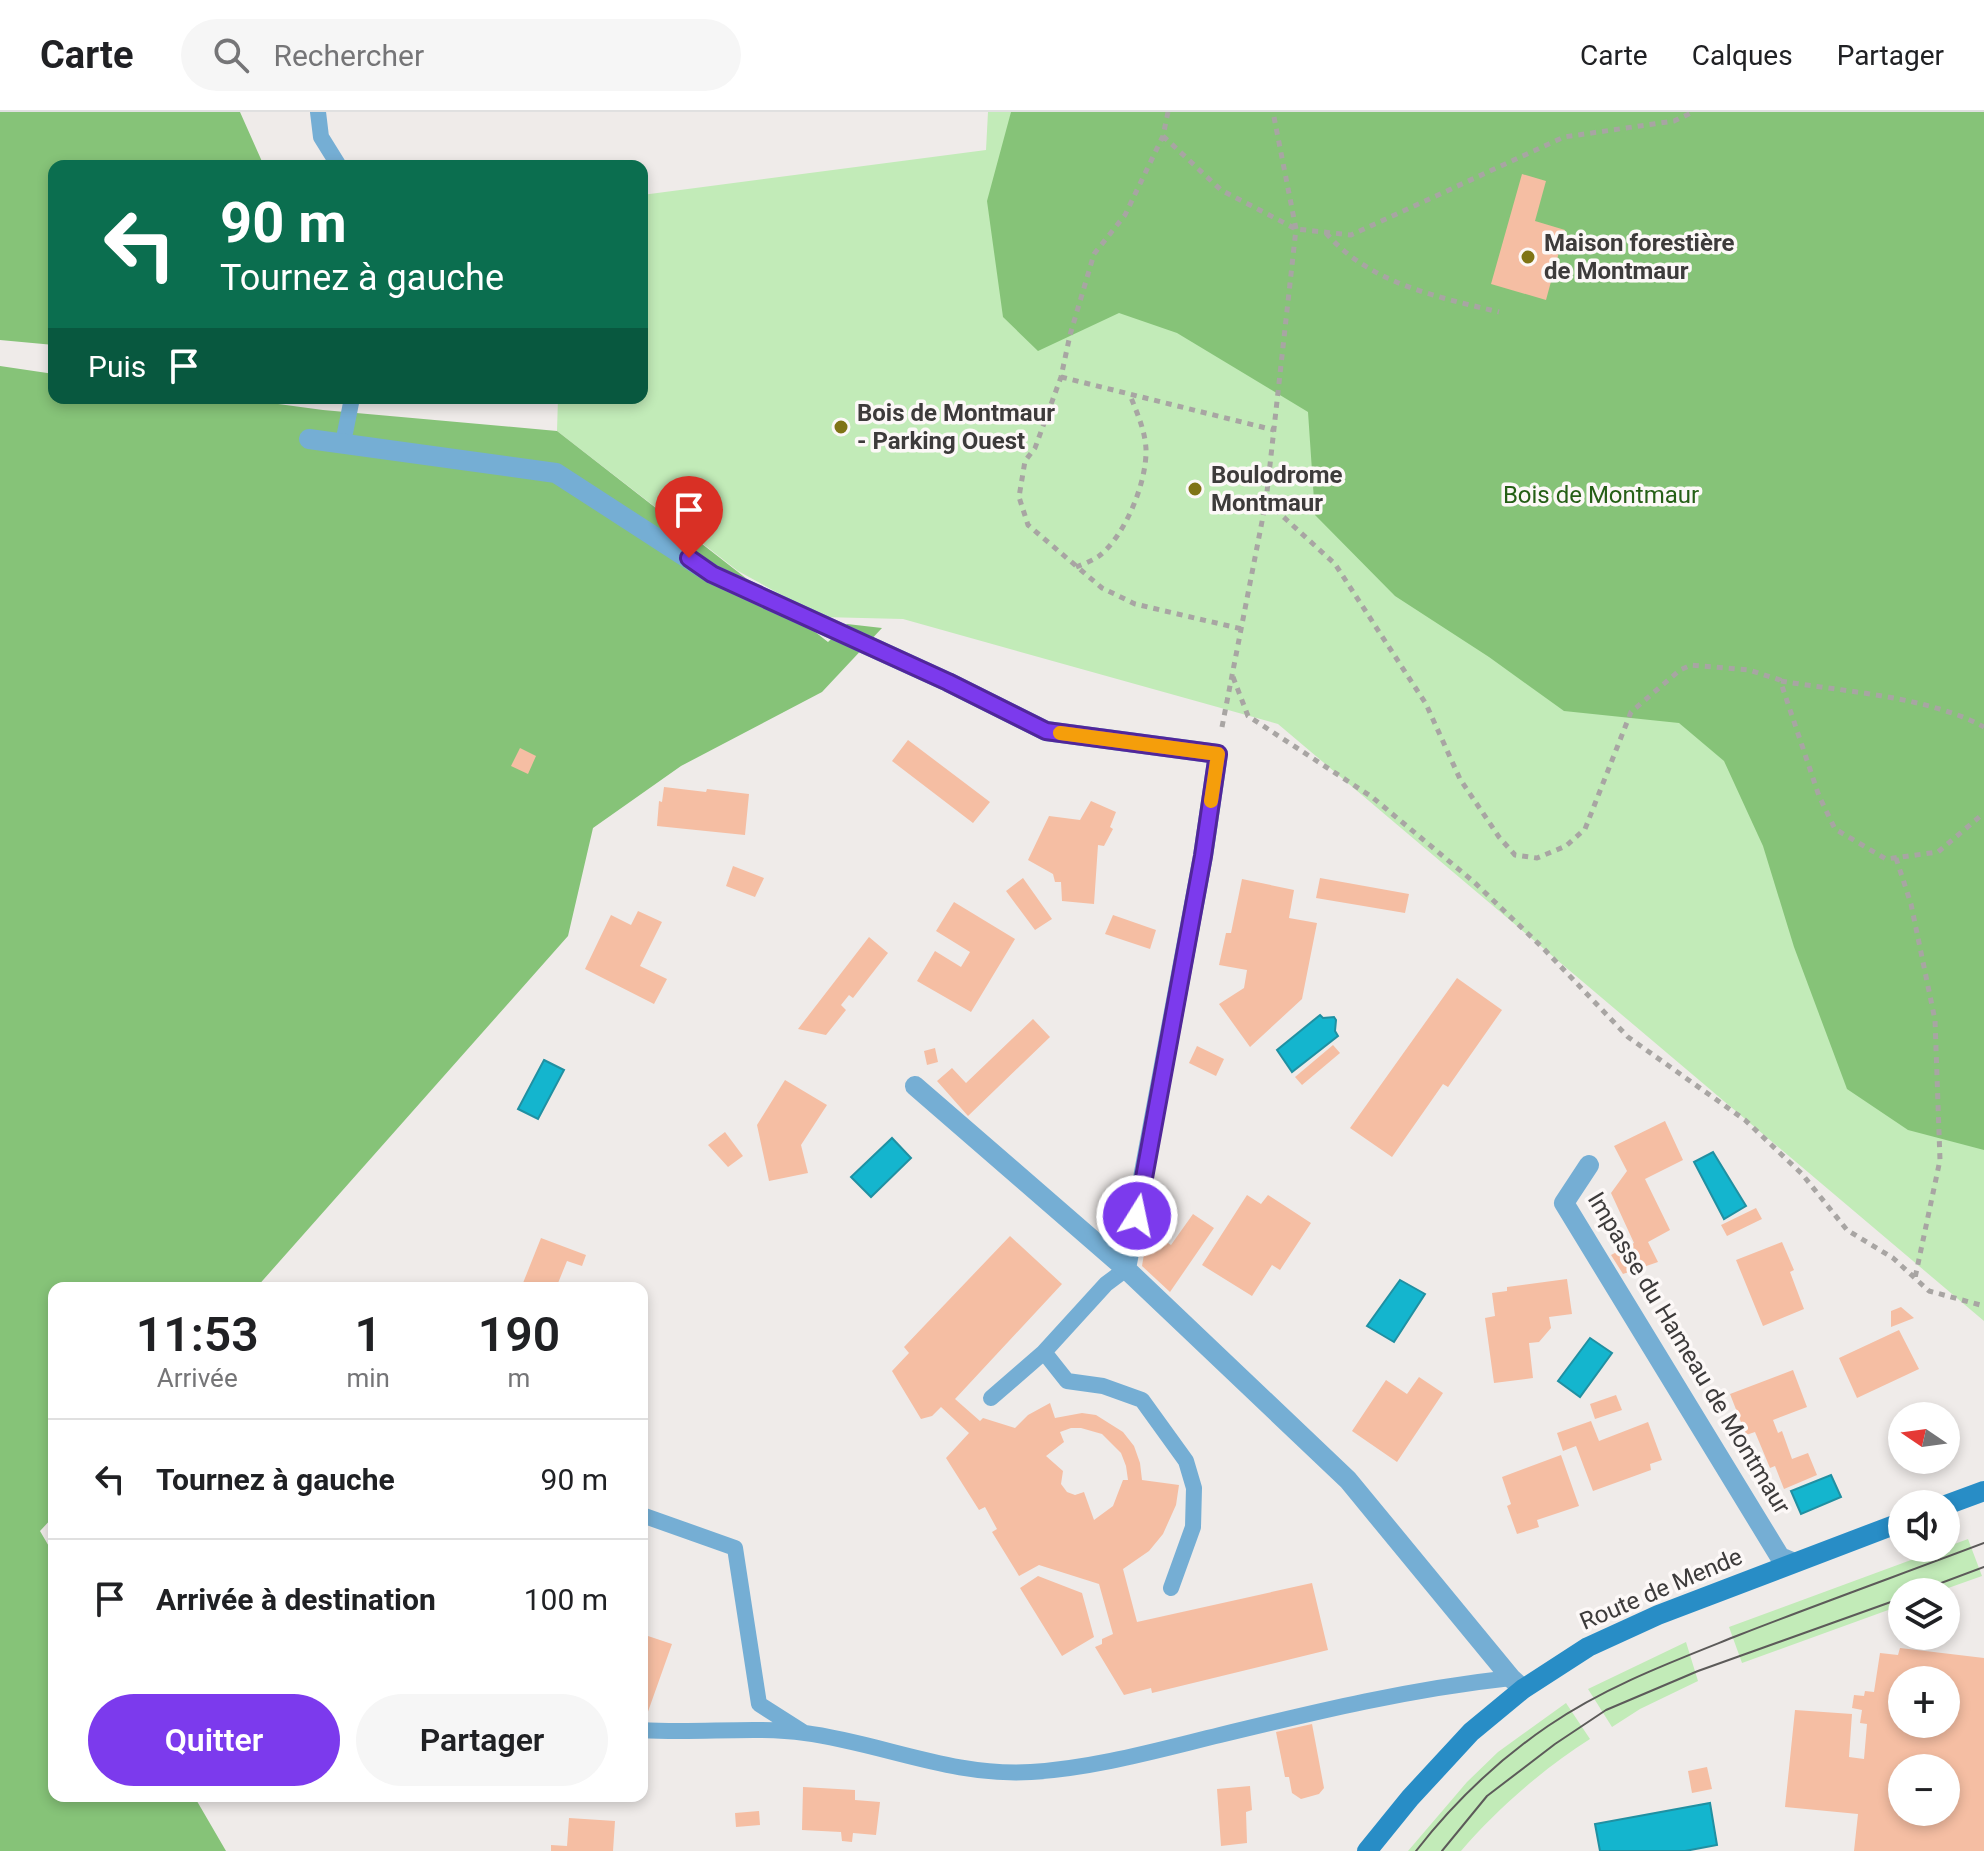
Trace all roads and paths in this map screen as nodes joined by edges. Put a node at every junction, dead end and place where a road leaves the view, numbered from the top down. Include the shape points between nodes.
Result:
1 (318, 112) edge
2 (1168, 112) edge
3 (1273, 112) edge
4 (1693, 112) edge
5 (1163, 136) junction
6 (335, 160) edge
7 (1296, 229) junction
8 (1325, 232) junction
9 (1499, 312) dead end
10 (1061, 377) junction
11 (1130, 394) junction
12 (351, 404) edge
13 (1274, 430) junction
14 (309, 439) dead end
15 (343, 443) junction
16 (1266, 501) junction
17 (1076, 567) junction
18 (1242, 629) junction
19 (1233, 677) junction
20 (1780, 680) junction
21 (1984, 727) edge
22 (1218, 754) junction
23 (1984, 813) edge
24 (1896, 858) junction
25 (915, 1086) dead end
26 (1589, 1165) dead end
27 (1126, 1269) junction
28 (1915, 1278) junction
29 (1984, 1306) edge
30 (1044, 1352) junction
31 (991, 1398) dead end
32 (1984, 1491) edge
33 (1960, 1500) edge
34 (648, 1517) edge
35 (1888, 1527) edge
36 (1792, 1562) junction
37 (1171, 1588) dead end
38 (1517, 1683) junction
39 (648, 1730) edge
40 (804, 1733) junction
41 (1367, 1851) edge

1 - 6 lane via 321,137
2 - 5 path
3 - 7 path
4 - 8 path via 1674,121 1564,137 1351,235
5 - 7 path via 1221,190
5 - 10 path via 1125,215 1094,254
7 - 8 path
7 - 13 path
8 - 9 path via 1342,251 1376,273
10 - 11 path
10 - 17 path via 1035,448 1025,461 1019,497 1028,525
11 - 13 path
11 - 17 path via 1146,451 1138,494 1119,533 1098,557
12 - 15 lane
13 - 16 path
14 - 15 street
15 - 22 street via 556,473 712,574 1046,731
16 - 18 path
16 - 20 path via 1335,564 1426,704 1460,779 1515,855 1537,858 1566,846 1585,829 1631,712 1680,670 1691,665 1749,670
17 - 18 path via 1135,604
18 - 19 path
19 - 22 path
19 - 28 path via 1248,716 1372,797 1474,882 1628,1037 1745,1120 1802,1174 1847,1230
20 - 21 path via 1905,702
20 - 24 path via 1835,829 1886,859
22 - 27 street
23 - 24 path via 1938,852
24 - 28 path via 1935,1020 1940,1160
25 - 27 street
26 - 36 street, Impasse du Hameau de Montmaur via 1564,1203 1780,1557
27 - 30 lane
27 - 38 street via 1348,1480
28 - 29 path via 1929,1291
30 - 31 lane
30 - 37 lane via 1067,1381 1142,1400 1186,1461 1194,1488 1193,1527
32 - 33 main road
34 - 40 lane via 735,1548 759,1704
35 - 36 main road, Route de Mende
36 - 38 main road, Route de Mende via 1658,1615
38 - 40 lane via 1441,1686 1375,1697 1082,1768 1027,1773 945,1767
38 - 41 main road, Route de Mende
39 - 40 lane

